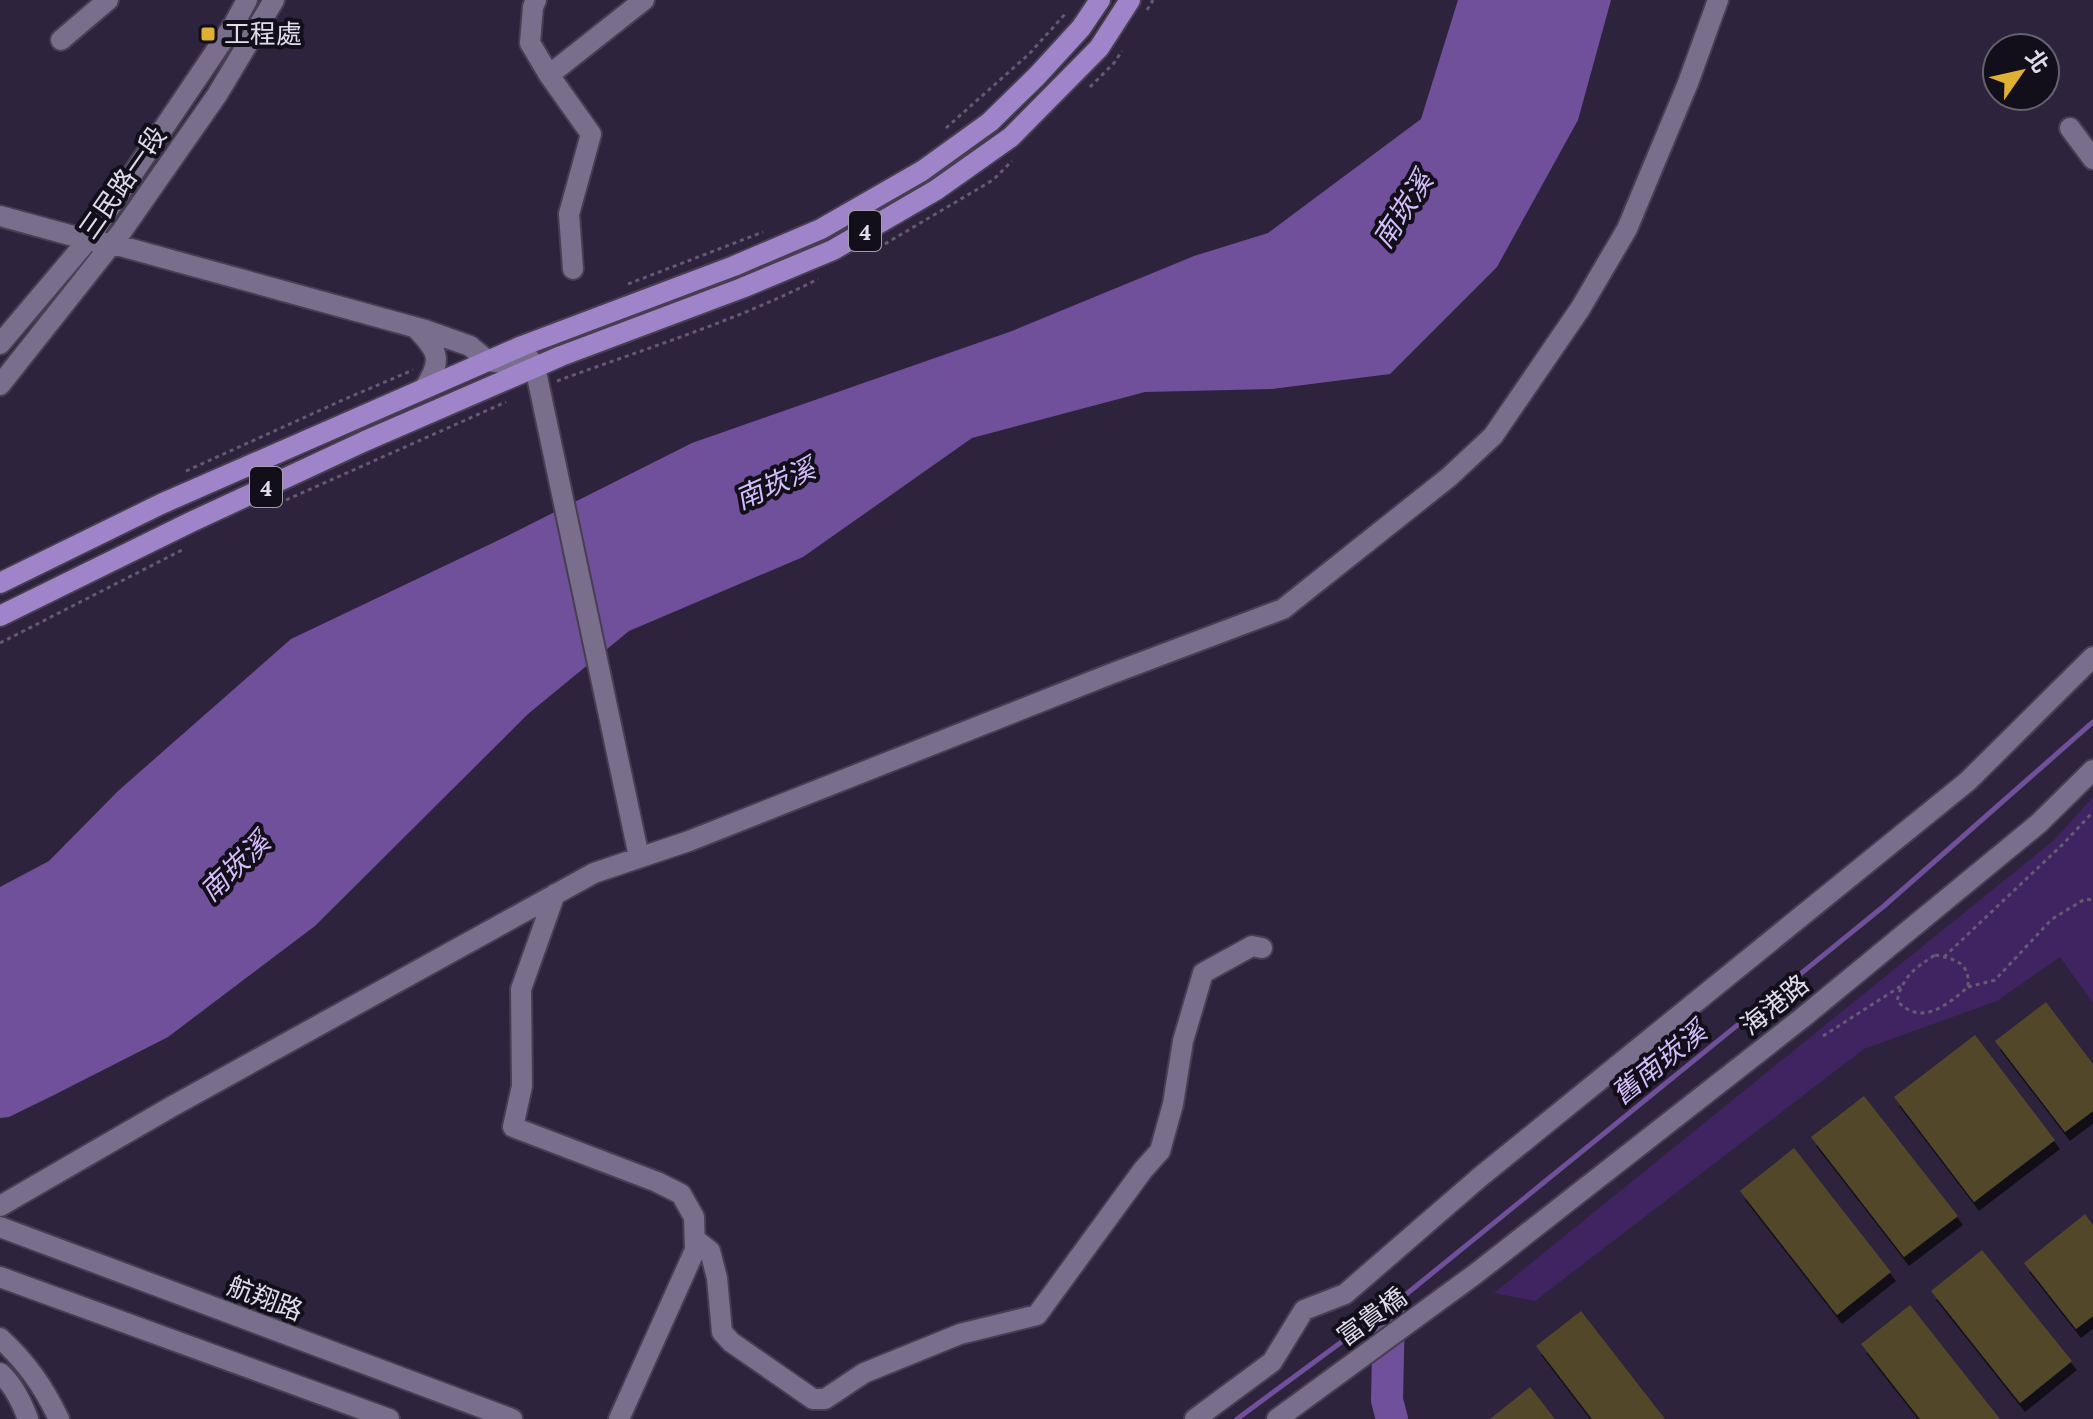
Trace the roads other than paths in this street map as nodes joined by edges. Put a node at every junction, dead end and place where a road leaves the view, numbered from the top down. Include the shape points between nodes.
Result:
1 (108, 0) edge
2 (247, 0) edge
3 (274, 0) edge
4 (536, 0) edge
5 (644, 0) edge
6 (1100, 0) edge
7 (1130, 0) edge
8 (1718, 0) edge
9 (61, 40) dead end
10 (549, 75) junction
11 (2070, 128) dead end
12 (2093, 159) edge
13 (0, 216) edge
14 (88, 240) junction
15 (113, 244) junction
16 (573, 269) dead end
17 (415, 327) junction
18 (0, 344) edge
19 (522, 346) junction
20 (488, 361) junction
21 (535, 367) junction
22 (0, 385) edge
23 (424, 389) junction
24 (0, 583) edge
25 (0, 616) edge
26 (2093, 657) edge
27 (2093, 770) edge
28 (639, 857) junction
29 (555, 894) junction
30 (1262, 948) dead end
31 (0, 1206) edge
32 (1, 1227) edge
33 (695, 1239) junction
34 (0, 1277) edge
35 (1442, 1299) joint
36 (0, 1338) edge
37 (0, 1373) edge
38 (28, 1419) edge
39 (59, 1419) edge
40 (389, 1419) edge
41 (512, 1419) edge
42 (619, 1419) edge
43 (1195, 1419) edge
44 (1277, 1419) edge

1 - 9 street
2 - 14 street, 三民路一段
3 - 15 street, 三民路一段 via 217,95
4 - 10 street via 530,43
5 - 10 street
6 - 19 main road, 4 via 1081,28 990,122 922,171 806,235
7 - 21 main road, 4 via 1099,48 1011,137 936,190 833,250
8 - 28 street via 1627,229 1580,309 1493,436 1307,590 1283,609
10 - 16 street via 591,134 569,214
11 - 12 street
13 - 14 street
14 - 15 street
14 - 18 street, 三民路一段
15 - 17 street
15 - 22 street, 三民路一段
17 - 20 street via 470,346
17 - 23 street via 432,345 436,361
19 - 20 main road, 4
19 - 21 street
20 - 21 street
20 - 23 main road, 4
21 - 25 main road, 4 via 352,447
21 - 28 street
23 - 24 main road, 4 via 161,504
26 - 43 street via 1968,781 1480,1177 1345,1294 1304,1310 1272,1362
27 - 35 street, 海港路 via 2038,824 1801,1019
28 - 29 street
29 - 31 street
29 - 33 street via 521,989 522,1086 513,1127 681,1194 694,1217
30 - 33 street via 1252,946 1203,973 1160,1151 1037,1315 960,1334 864,1373 825,1399 813,1399 722,1332 710,1251
32 - 41 street, 航翔路
33 - 42 street via 695,1250
34 - 40 street
35 - 44 street, 富貴橋
36 - 39 street via 29,1367
37 - 38 street

